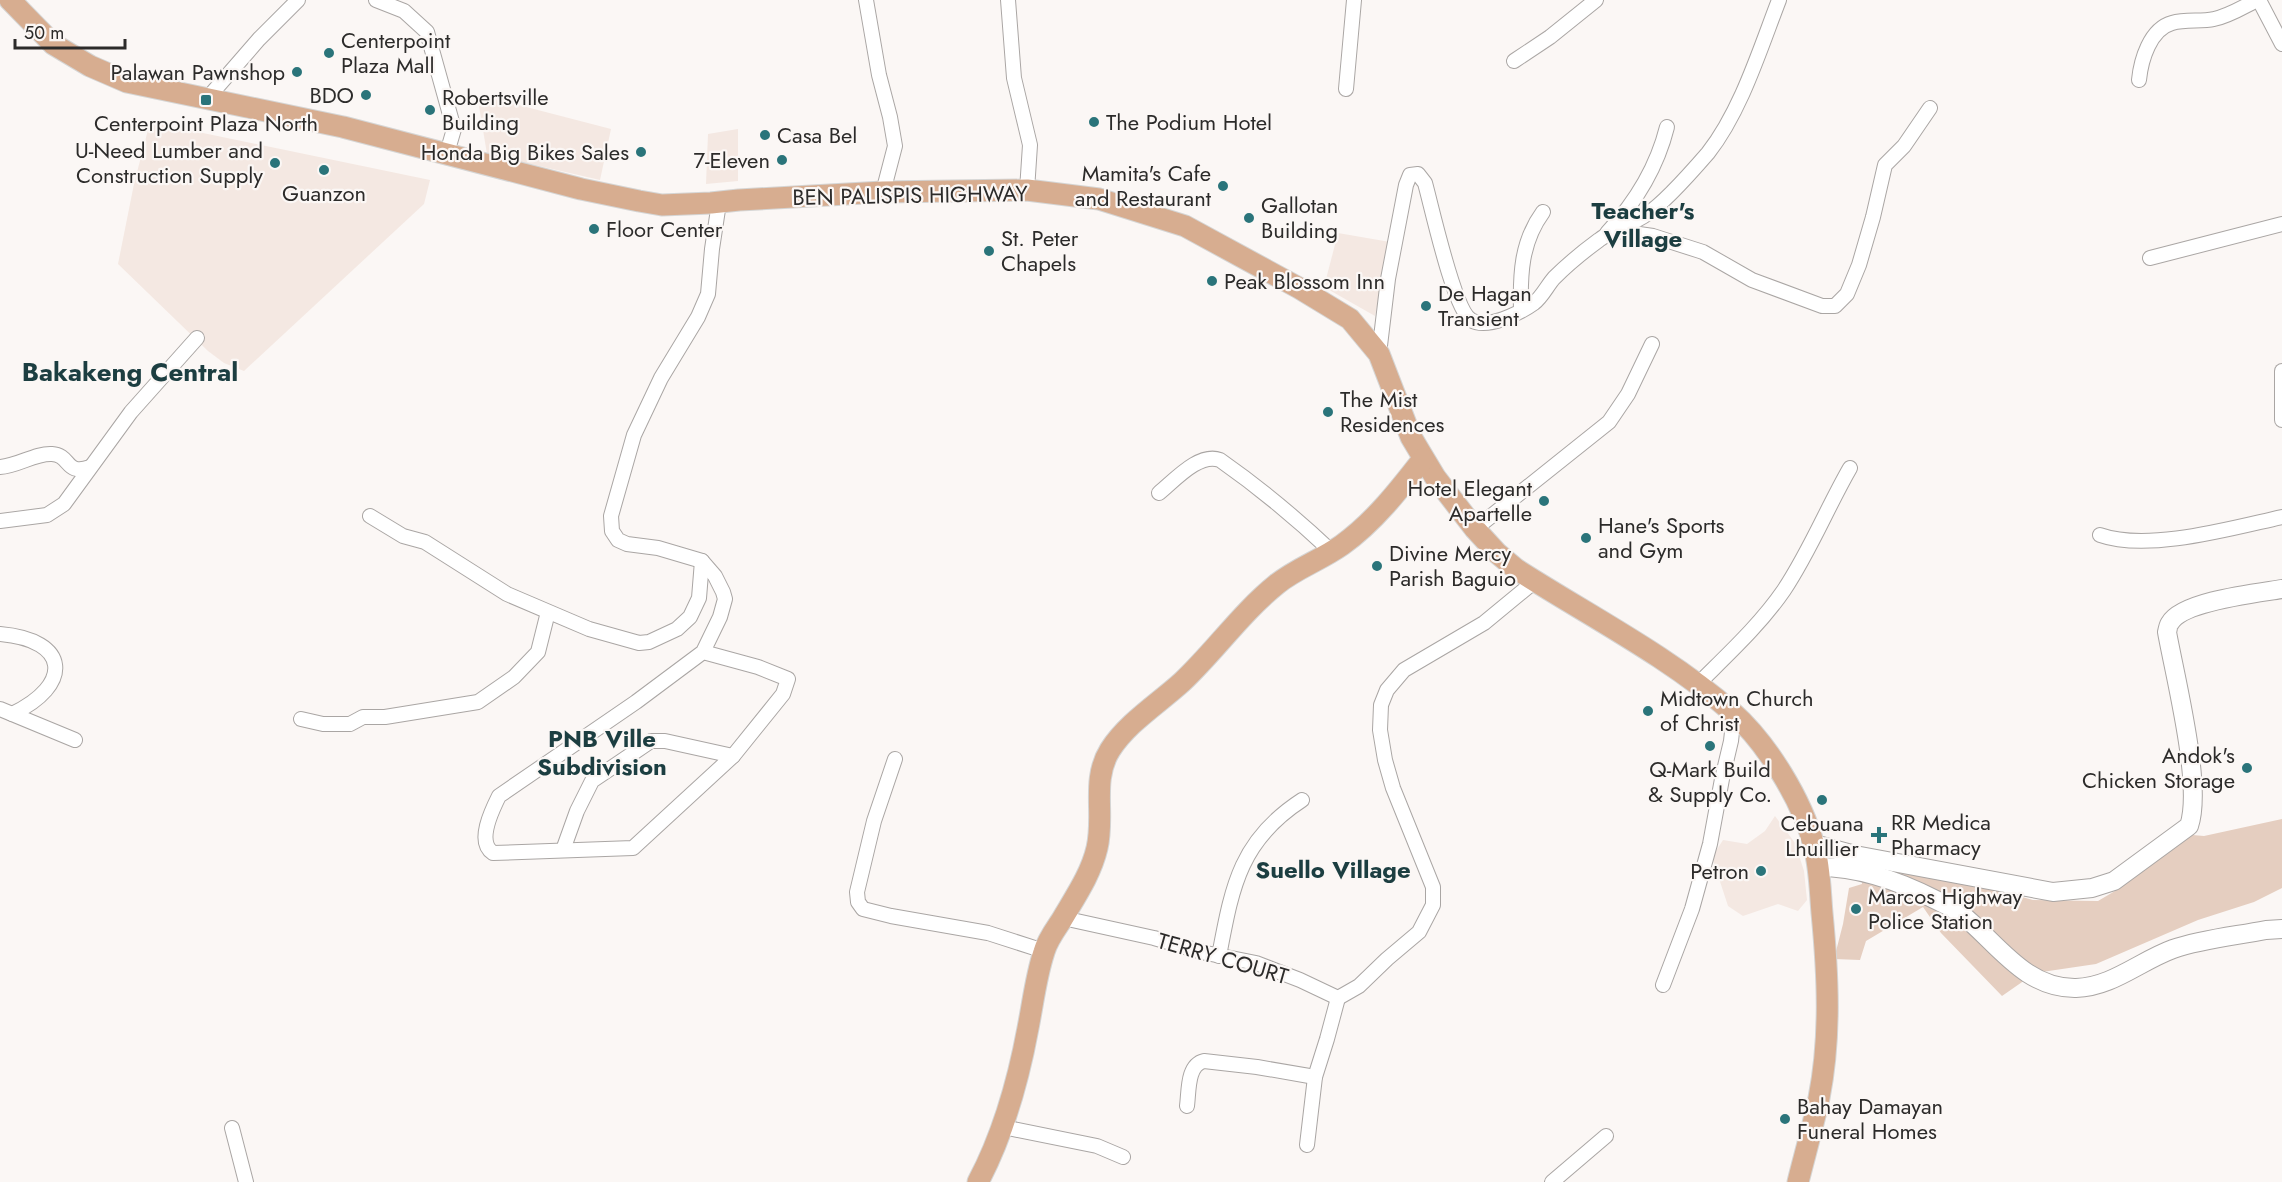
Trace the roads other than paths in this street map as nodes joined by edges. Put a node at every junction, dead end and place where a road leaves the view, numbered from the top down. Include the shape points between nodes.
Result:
1 (10, 0) edge
2 (298, 0) edge
3 (376, 0) edge
4 (413, 0) edge
5 (866, 0) edge
6 (1008, 0) edge
7 (1354, 0) edge
8 (1596, 0) edge
9 (1779, 0) edge
10 (2258, 0) edge
11 (404, 11) junction
12 (2282, 44) edge
13 (1514, 61) dead end
14 (2139, 80) dead end
15 (1346, 89) dead end
16 (206, 100) junction
17 (1930, 108) dead end
18 (1667, 127) dead end
19 (447, 153) junction
20 (1026, 190) junction
21 (882, 192) junction
22 (719, 202) junction
23 (1543, 212) dead end
24 (2282, 224) edge
25 (1618, 231) junction
26 (1601, 238) junction
27 (2150, 258) dead end
28 (1521, 310) junction
29 (197, 338) dead end
30 (1652, 344) dead end
31 (1379, 354) junction
32 (2282, 371) edge
33 (2282, 420) edge
34 (1423, 459) junction
35 (0, 467) edge
36 (90, 467) junction
37 (1850, 468) dead end
38 (1158, 494) dead end
39 (370, 516) dead end
40 (2282, 517) edge
41 (0, 521) edge
42 (1474, 529) junction
43 (2100, 534) dead end
44 (1332, 552) junction
45 (702, 561) junction
46 (1535, 581) junction
47 (2282, 589) edge
48 (548, 612) junction
49 (0, 634) edge
50 (703, 652) junction
51 (1697, 685) junction
52 (6, 711) edge
53 (1734, 714) junction
54 (301, 719) dead end
55 (75, 740) dead end
56 (733, 756) junction
57 (895, 759) dead end
58 (1302, 800) dead end
59 (1814, 843) junction
60 (563, 850) junction
61 (1819, 867) junction
62 (1063, 918) junction
63 (2282, 929) edge
64 (1044, 951) junction
65 (1220, 956) junction
66 (1663, 985) dead end
67 (1338, 998) junction
68 (1315, 1077) junction
69 (1187, 1106) dead end
70 (1003, 1127) junction
71 (232, 1128) dead end
72 (1606, 1136) dead end
73 (1306, 1145) dead end
74 (1123, 1157) dead end
75 (246, 1182) edge
76 (978, 1182) edge
77 (1552, 1182) edge
78 (1798, 1182) edge

1 - 16 main road, BEN PALISPIS HIGHWAY via 53,44 90,66 127,82
2 - 16 street
3 - 11 street
4 - 11 street
5 - 21 street via 895,146
6 - 20 street via 1014,78 1030,145
7 - 15 street
8 - 13 street
9 - 25 street via 1741,93 1708,152 1649,213
10 - 12 street
10 - 14 street via 2223,17 2174,22 2162,28 2147,48
11 - 19 street via 428,32 454,129
16 - 19 main road, BEN PALISPIS HIGHWAY via 343,127
17 - 25 street via 1904,146 1885,165 1859,265 1847,294 1835,306 1822,306 1752,280 1703,252 1653,236
18 - 26 street via 1636,200
19 - 22 main road, BEN PALISPIS HIGHWAY via 639,201 662,205
20 - 21 main road, BEN PALISPIS HIGHWAY
20 - 31 main road, BEN PALISPIS HIGHWAY via 1099,199 1185,226 1341,313
21 - 22 main road, BEN PALISPIS HIGHWAY
22 - 45 street via 708,294 634,435 611,516 612,531 618,540
23 - 28 street via 1522,258
24 - 27 street
25 - 26 street
26 - 28 street via 1554,278 1535,302
28 - 31 street via 1483,324 1466,316 1456,295 1425,183 1414,173 1406,185
29 - 36 street via 131,412
30 - 42 street via 1628,394 1609,422
31 - 34 main road, BEN PALISPIS HIGHWAY
32 - 33 street
34 - 42 main road, BEN PALISPIS HIGHWAY
34 - 44 main road via 1370,521
35 - 36 street via 51,454 73,469
36 - 41 street via 57,510 47,515
37 - 51 street via 1801,564 1782,592
38 - 44 street via 1203,460 1220,460
39 - 48 street via 403,536 425,542 507,594
40 - 43 street via 2151,540 2114,540
42 - 46 main road, BEN PALISPIS HIGHWAY via 1497,553
44 - 62 main road via 1286,577 1260,598 1183,681 1111,748 1099,777 1097,848 1083,884
45 - 48 street via 699,598 690,617 677,629 649,642 602,633
45 - 50 street via 715,576 724,599
46 - 51 main road, BEN PALISPIS HIGHWAY
46 - 67 street via 1484,623 1404,670 1387,690 1381,705 1380,730 1385,760 1433,887 1433,905 1419,932 1359,986
47 - 59 main road via 2214,600 2170,621 2167,632 2191,767 2193,816 2189,826 2114,880 2092,888 2052,892 1855,855
48 - 54 street via 538,652 514,677 478,702 363,717 350,724
49 - 52 street via 45,647 54,662 55,674 51,685 35,700
50 - 56 street via 788,679 783,694
50 - 60 street via 499,796 492,811 487,850 493,854
51 - 53 main road, BEN PALISPIS HIGHWAY
52 - 55 street
53 - 59 main road, BEN PALISPIS HIGHWAY via 1767,752 1803,814
53 - 66 street via 1710,844 1692,909
56 - 60 street via 633,848
56 - 60 street via 651,741 592,781
57 - 64 street via 874,821 857,892 863,909 988,933
58 - 65 street via 1255,841 1228,908
59 - 61 main road, BEN PALISPIS HIGHWAY
61 - 63 main road via 1853,869 1917,890 1959,913 2022,970 2059,986 2090,986 2172,950
61 - 78 main road via 1828,1009 1819,1097
62 - 64 main road
62 - 65 street, TERRY COURT
64 - 70 main road via 1019,1072
65 - 67 street, TERRY COURT via 1256,963
67 - 68 street
68 - 69 street via 1198,1062 1193,1069
68 - 73 street
70 - 74 street via 1097,1146
70 - 76 main road
71 - 75 street
72 - 77 street

